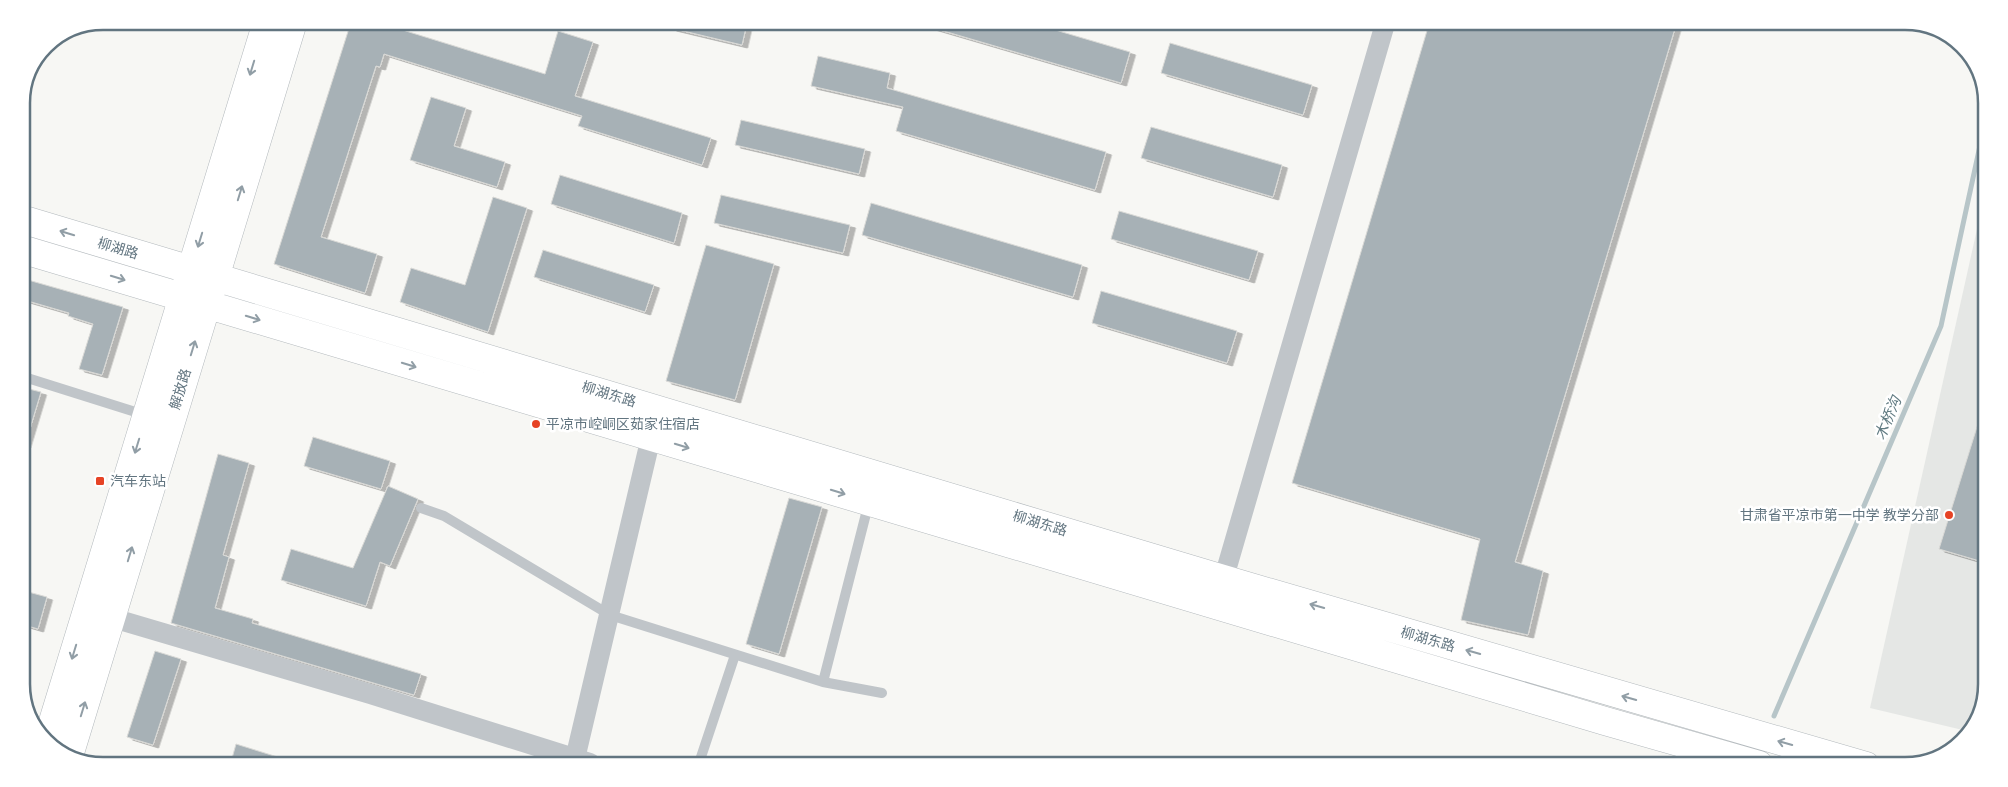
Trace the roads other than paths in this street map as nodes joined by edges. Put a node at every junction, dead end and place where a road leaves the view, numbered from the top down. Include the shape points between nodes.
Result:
1 (265, 30) edge
2 (290, 30) edge
3 (1383, 30) edge
4 (30, 222) edge
5 (30, 252) edge
6 (203, 273) junction
7 (194, 301) junction
8 (30, 379) edge
9 (659, 409) junction
10 (146, 416) junction
11 (651, 437) junction
12 (869, 502) junction
13 (421, 508) dead end
14 (1223, 579) junction
15 (1216, 605) junction
16 (99, 613) junction
17 (610, 615) junction
18 (735, 655) junction
19 (823, 682) junction
20 (882, 693) dead end
21 (1731, 727) junction
22 (50, 734) edge
23 (70, 750) edge
24 (567, 757) edge
25 (581, 757) edge
26 (701, 757) edge
27 (1706, 757) edge
28 (1713, 757) edge
29 (1835, 757) edge

1 -> 6 main road, 解放路
6 -> 2 main road, 解放路
3 - 14 street
6 -> 4 main road, 柳湖路
5 -> 7 main road, 柳湖路
6 - 7 main road, 解放路
6 - 9 main road, 柳湖东路
7 - 10 main road, 解放路
7 -> 11 main road, 柳湖东路
16 -> 7 main road, 解放路
8 - 10 lane
9 - 11 street
9 - 14 main road, 柳湖东路
10 -> 16 main road, 解放路
11 -> 12 main road, 柳湖东路
11 - 17 street
12 - 15 main road, 柳湖东路
12 - 19 lane
13 - 17 lane via 444,516
14 - 15 street
21 -> 14 main road, 柳湖东路
15 - 27 main road, 柳湖东路
16 -> 22 main road, 解放路
23 -> 16 main road, 解放路
16 - 24 street
17 - 18 lane
17 - 25 street
18 - 19 lane
18 - 26 lane
19 - 20 lane
21 - 28 street
29 -> 21 main road, 柳湖东路

